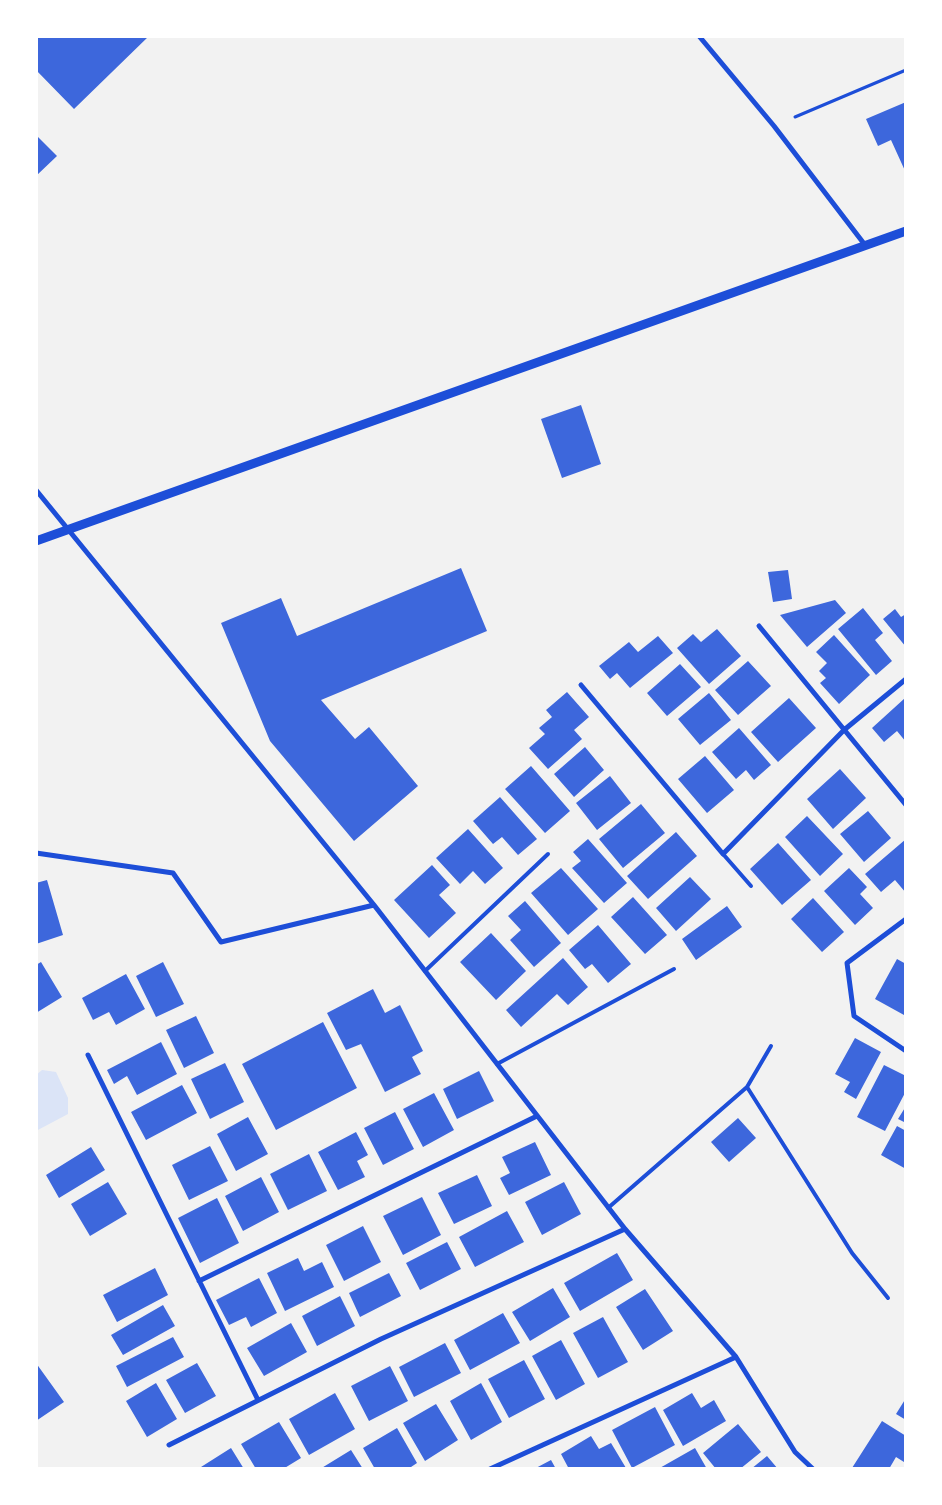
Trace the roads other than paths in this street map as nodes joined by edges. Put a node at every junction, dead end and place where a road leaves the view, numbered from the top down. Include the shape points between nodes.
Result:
1 (699, 36) edge
2 (906, 231) edge
3 (865, 245) junction
4 (36, 490) edge
5 (70, 530) junction
6 (36, 541) edge
7 (759, 626) dead end
8 (906, 679) edge
9 (581, 685) dead end
10 (844, 730) junction
11 (906, 805) edge
12 (36, 853) edge
13 (548, 854) dead end
14 (723, 854) junction
15 (751, 886) dead end
16 (374, 905) junction
17 (906, 919) edge
18 (674, 969) dead end
19 (425, 971) junction
20 (771, 1046) dead end
21 (906, 1051) edge
22 (88, 1055) dead end
23 (497, 1064) junction
24 (747, 1087) junction
25 (537, 1116) junction
26 (608, 1208) junction
27 (625, 1229) junction
28 (199, 1282) junction
29 (888, 1298) dead end
30 (736, 1357) junction
31 (258, 1400) junction
32 (169, 1444) dead end
33 (490, 1469) edge
34 (812, 1469) edge

1 - 3 street via 774,126
2 - 3 street
3 - 5 street
4 - 5 street
5 - 6 street
5 - 16 street
7 - 10 street
8 - 10 street
9 - 14 street
10 - 11 street
10 - 14 street
12 - 16 street via 173,873 221,942
13 - 19 lane
14 - 15 lane
16 - 19 street
17 - 21 street via 847,963 854,1016
18 - 23 lane
19 - 23 street
20 - 24 lane
22 - 28 street
23 - 25 street
24 - 26 lane
24 - 29 lane via 852,1253
25 - 26 street
25 - 28 street
26 - 27 street
27 - 30 street
27 - 31 street via 381,1339
28 - 31 street
30 - 33 street
30 - 34 street via 795,1452
31 - 32 street

